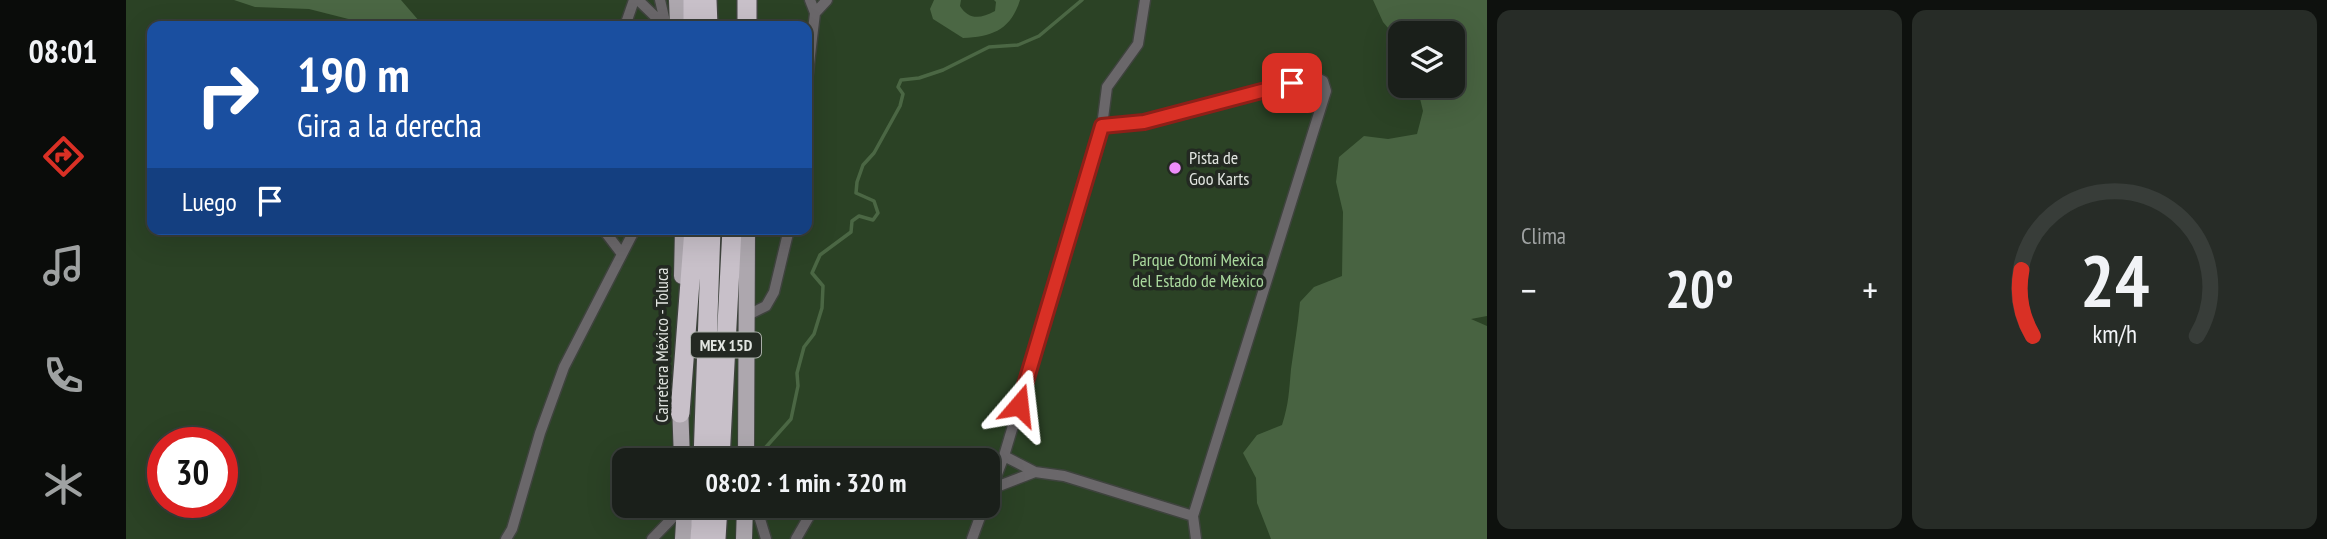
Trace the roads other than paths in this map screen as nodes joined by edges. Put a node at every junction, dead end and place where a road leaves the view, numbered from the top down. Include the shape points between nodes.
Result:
1 (636, 0) edge
2 (660, 0) edge
3 (677, 0) edge
4 (693, 0) edge
5 (707, 0) edge
6 (747, 0) edge
7 (753, 0) edge
8 (810, 0) edge
9 (827, 0) edge
10 (1145, 0) edge
11 (815, 13) junction
12 (627, 21) edge
13 (659, 21) edge
14 (664, 21) edge
15 (678, 21) edge
16 (694, 21) edge
17 (708, 21) edge
18 (749, 21) edge
19 (750, 21) edge
20 (812, 38) edge
21 (1102, 126) junction
22 (608, 235) edge
23 (632, 235) edge
24 (683, 235) edge
25 (694, 235) edge
26 (711, 235) edge
27 (732, 235) edge
28 (747, 235) edge
29 (788, 235) edge
30 (622, 254) junction
31 (746, 316) junction
32 (680, 413) junction
33 (681, 448) edge
34 (703, 448) edge
35 (721, 448) edge
36 (746, 448) edge
37 (1004, 456) junction
38 (1000, 466) edge
39 (1035, 472) junction
40 (1000, 488) edge
41 (1193, 516) junction
42 (673, 518) edge
43 (684, 518) edge
44 (701, 518) edge
45 (717, 518) edge
46 (745, 518) edge
47 (760, 518) edge
48 (808, 518) edge
49 (980, 518) edge
50 (506, 539) edge
51 (652, 539) edge
52 (683, 539) edge
53 (700, 539) edge
54 (716, 539) edge
55 (744, 539) edge
56 (766, 539) edge
57 (796, 539) edge
58 (972, 539) edge
59 (1196, 539) edge

1 - 12 street
1 - 13 street
2 - 14 street
3 - 15 main road
4 - 16 highway
5 - 17 highway
6 - 18 highway
7 - 19 main road
8 - 11 street
9 - 11 street
10 - 21 street via 1138,44 1107,88
11 - 20 street
21 - 37 street
21 - 41 street via 1176,115 1315,77 1326,91
22 - 30 street
23 - 30 street
24 - 32 main road, Carretera México - Toluca
25 - 32 highway
26 - 34 highway, MEX 15D
27 - 35 highway, MEX 15D
28 - 31 main road
29 - 31 street via 774,292 766,306
30 - 50 street via 564,367
31 - 36 main road
32 - 33 main road, Carretera México - Toluca
37 - 38 street
37 - 39 street
39 - 40 street
39 - 41 street via 1064,476
41 - 59 street
42 - 51 street
43 - 52 main road
44 - 53 highway
45 - 54 highway
46 - 55 main road
47 - 56 street
48 - 57 street
49 - 58 street

